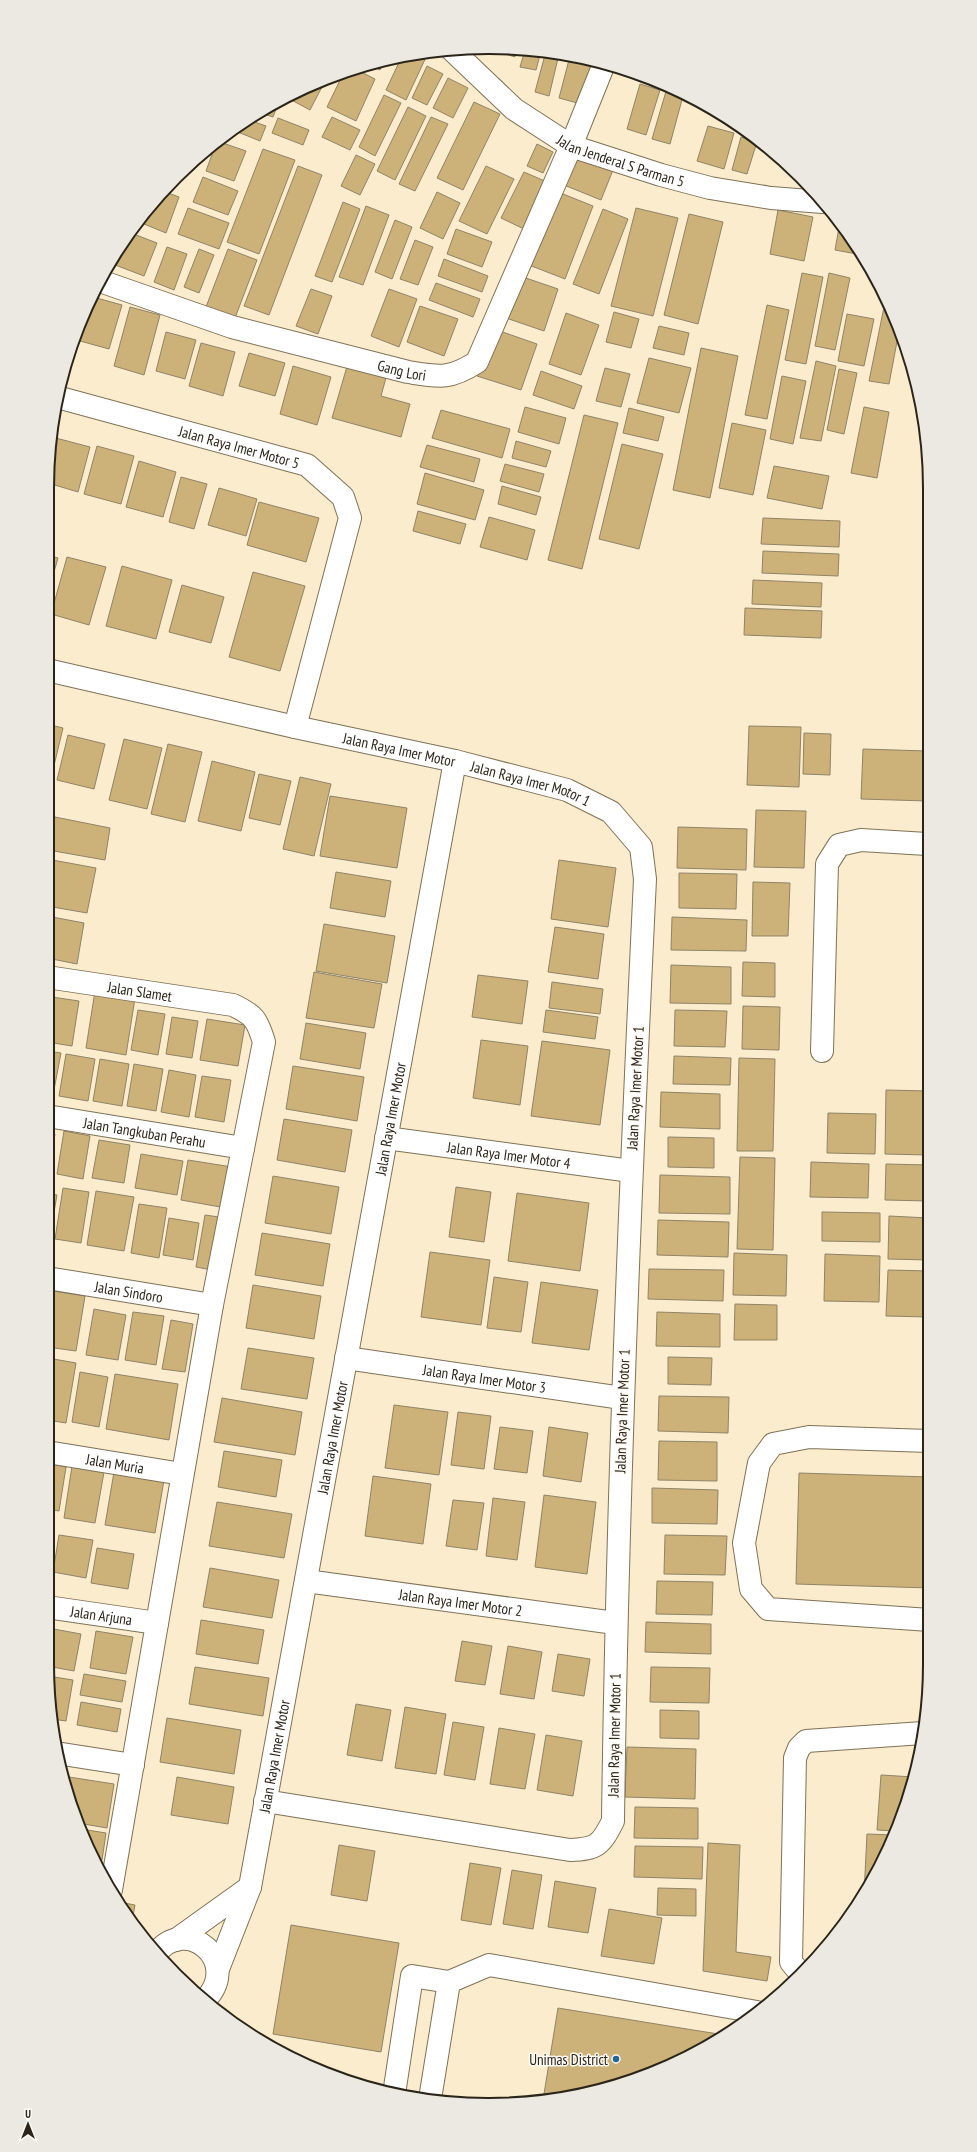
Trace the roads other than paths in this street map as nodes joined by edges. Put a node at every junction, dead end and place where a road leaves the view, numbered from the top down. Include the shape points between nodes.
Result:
1 (458, 55) edge
2 (602, 69) edge
3 (571, 146) junction
4 (814, 201) edge
5 (106, 283) edge
6 (63, 399) edge
7 (54, 672) edge
8 (295, 727) junction
9 (454, 761) junction
10 (923, 844) edge
11 (54, 978) edge
12 (822, 1051) dead end
13 (54, 1117) edge
14 (386, 1138) junction
15 (243, 1148) junction
16 (631, 1171) junction
17 (54, 1279) edge
18 (212, 1305) junction
19 (346, 1358) junction
20 (622, 1398) junction
21 (923, 1441) edge
22 (54, 1453) edge
23 (182, 1474) junction
24 (306, 1581) junction
25 (54, 1608) edge
26 (923, 1620) edge
27 (157, 1623) junction
28 (615, 1623) junction
29 (917, 1733) edge
30 (64, 1754) edge
31 (132, 1765) junction
32 (265, 1801) junction
33 (112, 1882) edge
34 (250, 1887) junction
35 (176, 1940) junction
36 (161, 1949) edge
37 (218, 1969) junction
38 (797, 1970) edge
39 (449, 1982) junction
40 (209, 1996) edge
41 (749, 2011) edge
42 (395, 2088) edge
43 (431, 2094) edge

1 - 3 street, Jalan Jenderal S Parman 5 via 514,109
2 - 3 street, Gang Lori
3 - 4 street, Jalan Jenderal S Parman 5 via 710,188 771,198
3 - 5 street, Gang Lori via 477,362 459,374 436,376 408,372 232,327
6 - 8 street, Jalan Raya Imer Motor 5 via 307,465 343,497 350,518
7 - 8 street, Jalan Raya Imer Motor
8 - 9 street, Jalan Raya Imer Motor
9 - 14 street, Jalan Raya Imer Motor
9 - 16 street, Jalan Raya Imer Motor 1 via 567,790 611,812 640,848 645,879
10 - 12 street via 861,840 839,845 827,864
11 - 15 street, Jalan Slamet via 233,1005 250,1013 259,1026 264,1042
13 - 15 street, Jalan Tangkuban Perahu
14 - 16 street, Jalan Raya Imer Motor 4
14 - 19 street, Jalan Raya Imer Motor
15 - 18 street, Jalan Slamet
16 - 20 street, Jalan Raya Imer Motor 1
17 - 18 street, Jalan Sindoro
18 - 23 street, Jalan Slamet
19 - 20 street, Jalan Raya Imer Motor 3
19 - 24 street, Jalan Raya Imer Motor
20 - 28 street, Jalan Raya Imer Motor 1
21 - 26 street via 809,1437 773,1444 759,1464 744,1543 751,1590 768,1609
22 - 23 street, Jalan Muria
23 - 27 street, Jalan Slamet
24 - 28 street, Jalan Raya Imer Motor 2
24 - 32 street, Jalan Raya Imer Motor
25 - 27 street, Jalan Arjuna
27 - 31 street, Jalan Slamet
28 - 32 street, Jalan Raya Imer Motor 1 via 613,1821 604,1838 590,1849 570,1850
29 - 38 street via 806,1741 799,1748 795,1758 791,1962
30 - 31 street
31 - 33 street, Jalan Slamet
32 - 34 street, Jalan Raya Imer Motor
34 - 35 street
34 - 37 street, Jalan Raya Imer Motor
35 - 36 street
35 - 37 street via 187,1938 199,1942 215,1958
37 - 40 street, Jalan Raya Imer Motor via 217,1980
39 - 41 street via 489,1965
39 - 42 street via 412,1976
39 - 43 street

